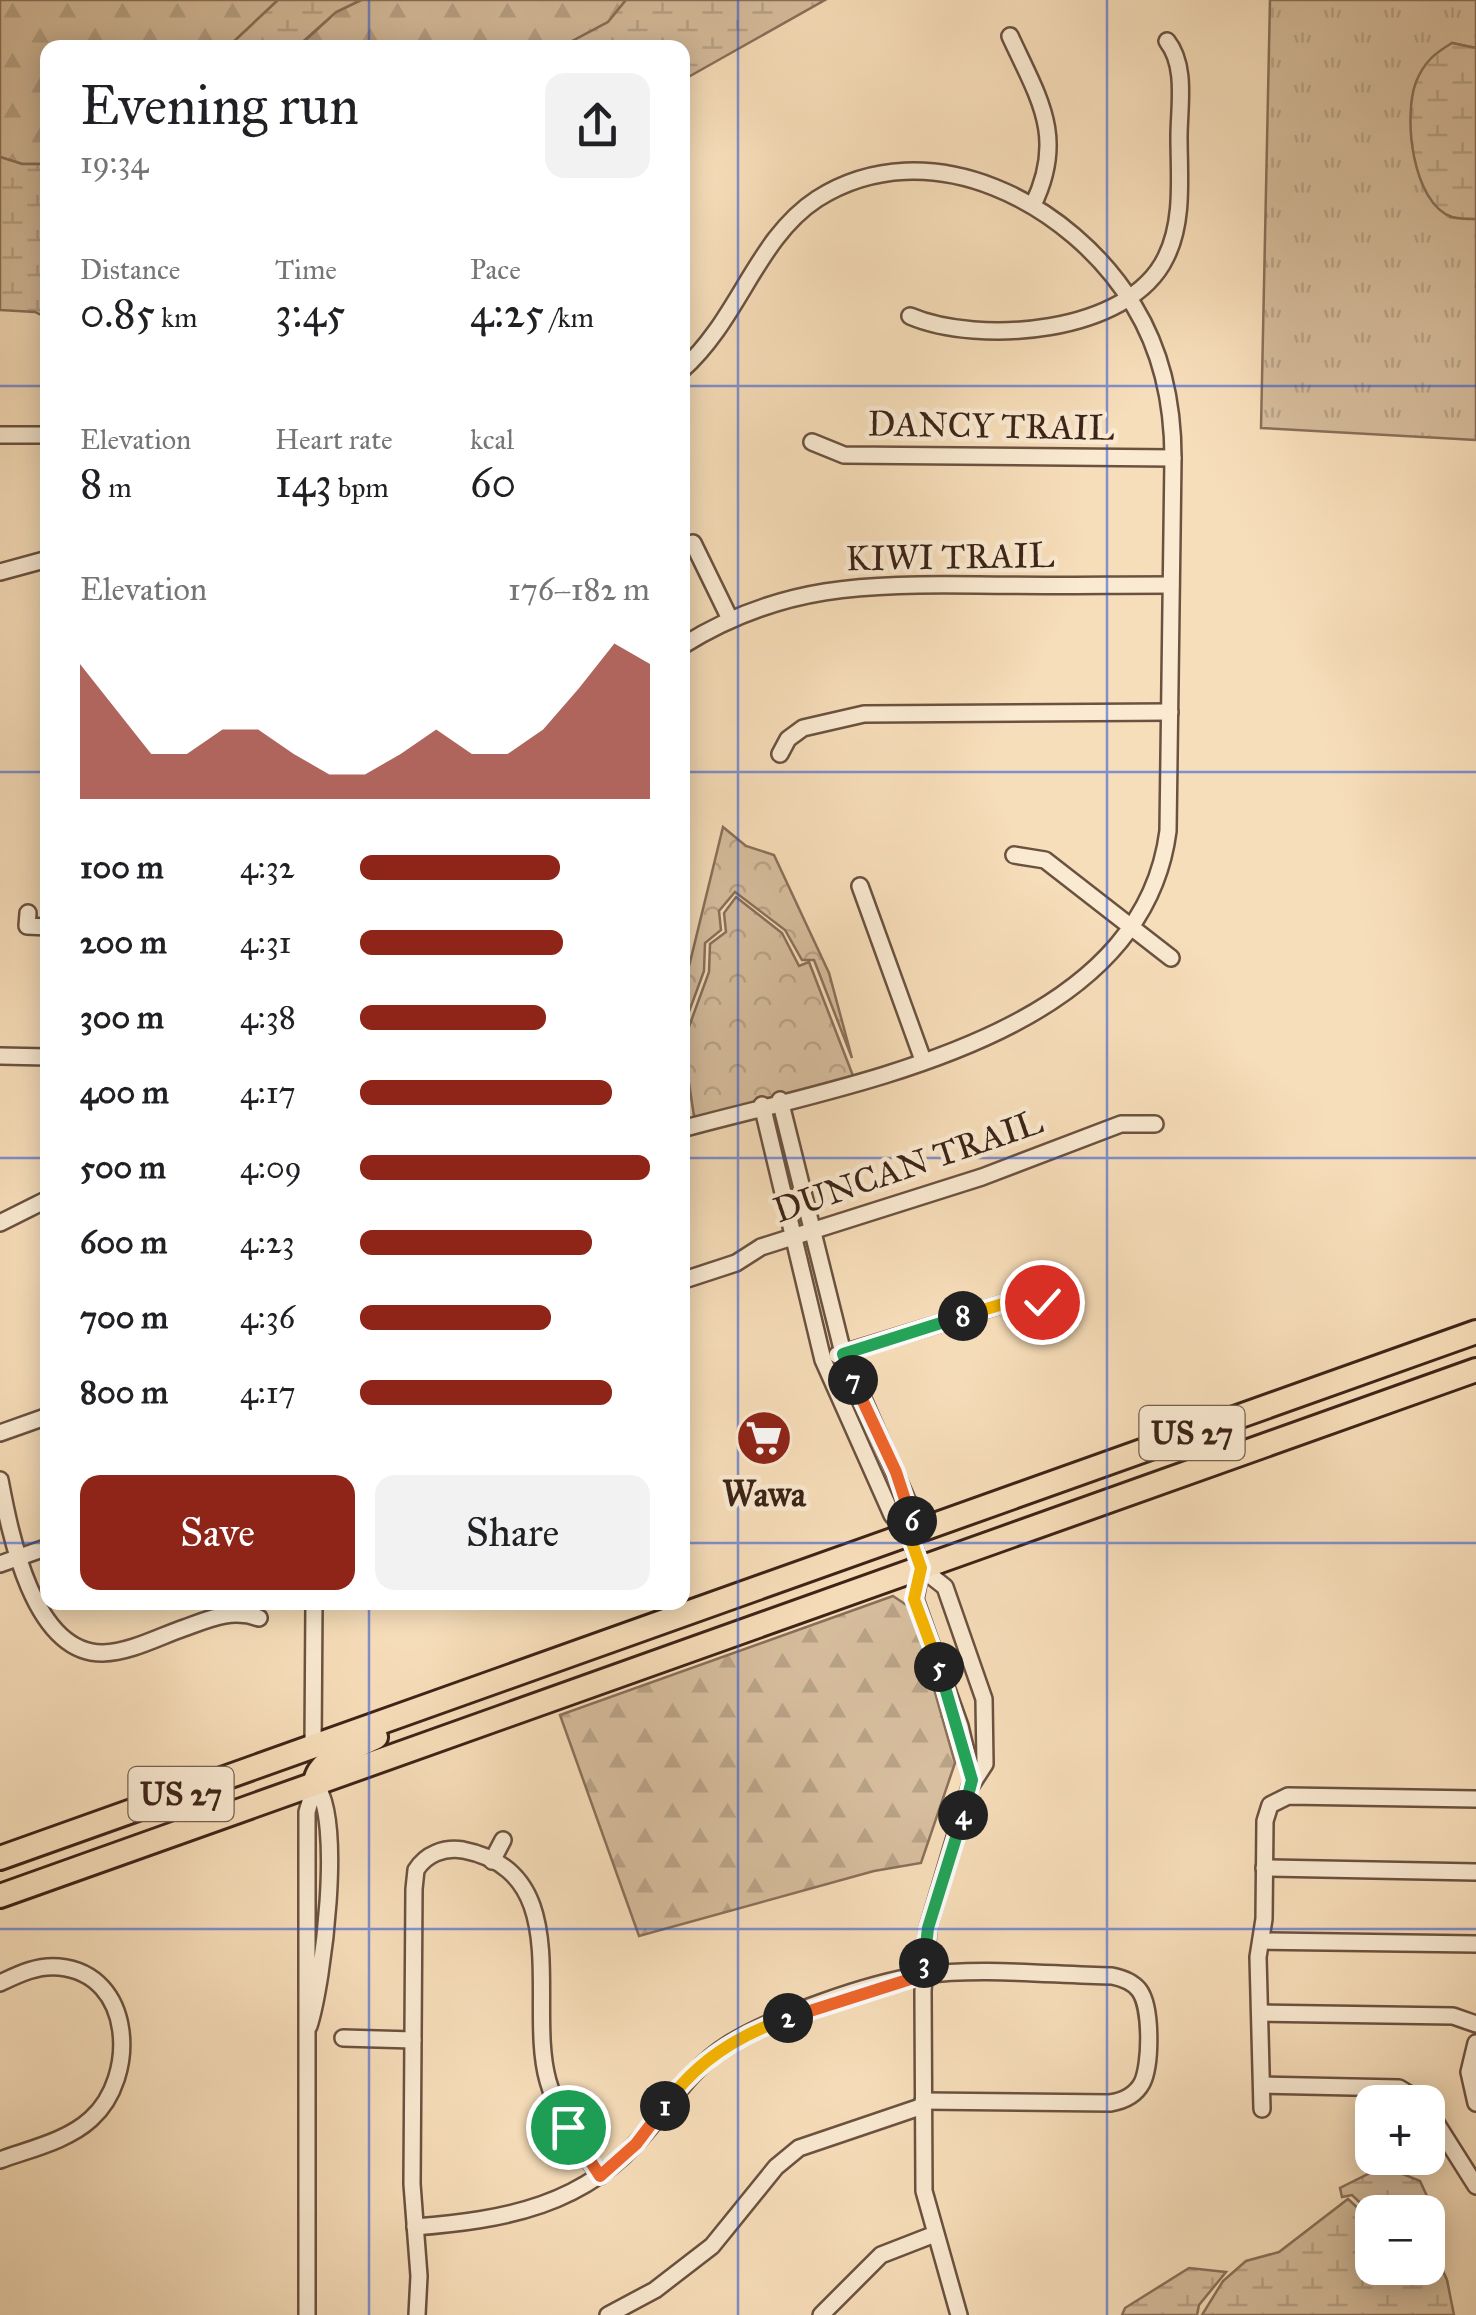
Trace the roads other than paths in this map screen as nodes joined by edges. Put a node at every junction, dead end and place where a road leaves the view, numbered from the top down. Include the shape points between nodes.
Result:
1 (1010, 36) dead end
2 (1166, 41) dead end
3 (1033, 205) junction
4 (1128, 296) junction
5 (910, 316) dead end
6 (690, 361) edge
7 (0, 435) edge
8 (40, 435) edge
9 (812, 442) dead end
10 (1173, 458) junction
11 (694, 543) dead end
12 (40, 560) edge
13 (0, 572) edge
14 (1171, 585) junction
15 (730, 619) junction
16 (690, 642) edge
17 (1170, 712) junction
18 (780, 754) dead end
19 (1014, 854) dead end
20 (860, 886) dead end
21 (28, 914) dead end
22 (40, 927) edge
23 (1133, 927) junction
24 (1171, 958) dead end
25 (0, 1056) edge
26 (40, 1057) edge
27 (923, 1060) junction
28 (780, 1100) junction
29 (762, 1106) junction
30 (1156, 1124) dead end
31 (690, 1127) edge
32 (40, 1203) edge
33 (0, 1223) edge
34 (811, 1230) junction
35 (792, 1236) junction
36 (690, 1278) edge
37 (1048, 1304) dead end
38 (1476, 1332) edge
39 (843, 1354) junction
40 (824, 1360) junction
41 (1476, 1370) edge
42 (40, 1419) edge
43 (0, 1433) edge
44 (0, 1480) edge
45 (909, 1534) junction
46 (40, 1551) edge
47 (20, 1557) junction
48 (0, 1564) edge
49 (921, 1568) junction
50 (314, 1610) edge
51 (258, 1618) dead end
52 (560, 1659) junction
53 (313, 1747) junction
54 (972, 1780) junction
55 (315, 1784) junction
56 (1476, 1799) edge
57 (136, 1810) junction
58 (503, 1840) dead end
59 (0, 1858) edge
60 (492, 1861) junction
61 (1264, 1868) junction
62 (0, 1870) edge
63 (1476, 1872) edge
64 (307, 1875) junction
65 (327, 1875) junction
66 (0, 1896) edge
67 (1261, 1940) junction
68 (1476, 1944) edge
69 (923, 1975) junction
70 (0, 1983) edge
71 (1260, 2013) junction
72 (1476, 2024) edge
73 (310, 2026) junction
74 (343, 2038) dead end
75 (414, 2040) junction
76 (1476, 2043) edge
77 (1262, 2086) junction
78 (1355, 2087) edge
79 (1476, 2103) edge
80 (923, 2104) junction
81 (1262, 2109) dead end
82 (1445, 2137) edge
83 (0, 2160) edge
84 (600, 2176) junction
85 (1476, 2185) edge
86 (415, 2228) junction
87 (935, 2234) junction
88 (306, 2315) edge
89 (416, 2315) edge
90 (608, 2315) edge
91 (821, 2315) edge
92 (959, 2315) edge

1 - 3 street via 1049,136 1049,169
2 - 4 street via 1180,71 1178,218 1160,268
3 - 4 street via 1078,239
3 - 6 street via 996,187 926,171 880,174 837,188 778,234 730,316
4 - 5 street via 1043,329 946,329
4 - 10 street via 1163,374
7 - 8 street
9 - 10 street, DANCY TRAIL via 844,455
10 - 14 street
11 - 15 street
12 - 13 street
14 - 15 street, KIWI TRAIL via 869,584 806,593
14 - 17 street
15 - 16 street, KIWI TRAIL
17 - 18 street via 864,714 803,728
17 - 23 street via 1167,842 1156,884
19 - 23 street via 1045,860
20 - 27 street
21 - 22 street via 27,926
23 - 24 street
23 - 27 street via 1078,985 1010,1024
25 - 26 street
27 - 28 street
28 - 29 street
28 - 34 street
29 - 31 street
29 - 35 street
30 - 34 street, DUNCAN TRAIL via 1121,1124 982,1177
32 - 33 street
34 - 35 street, DUNCAN TRAIL
34 - 39 street
35 - 36 street, DUNCAN TRAIL
35 - 40 street
37 - 39 street via 1016,1300
38 - 45 highway, US 27
39 - 40 street
39 - 45 street via 911,1508
40 - 45 street via 892,1515
41 - 49 highway, US 27
42 - 43 street
44 - 47 street
45 - 49 street
45 - 52 highway, US 27
46 - 47 street
47 - 48 street
47 - 51 street via 39,1610 66,1640 91,1652 117,1652 220,1616
49 - 54 street via 914,1599 960,1726
49 - 54 street via 945,1586 984,1699 985,1764
49 - 55 highway, US 27
50 - 53 street
52 - 53 highway, US 27
52 - 55 highway via 545,1676 383,1734 330,1761 318,1770
53 - 57 highway, US 27
54 - 69 street via 928,1928
55 - 64 street via 308,1802
55 - 65 street via 328,1807
55 - 66 highway, US 27
56 - 61 street via 1283,1797 1266,1815
57 - 59 highway, US 27
57 - 62 highway via 111,1831
58 - 60 street
60 - 75 street via 448,1850 416,1870
60 - 84 street via 519,1883 537,1917 546,2072 563,2118
61 - 63 street
61 - 67 street
64 - 65 street
64 - 73 street
65 - 73 street via 324,1966
67 - 68 street
67 - 71 street
69 - 80 street
69 - 80 street via 1112,1976 1139,1990 1146,2012 1145,2072 1126,2099
69 - 84 street via 768,2024 730,2044 692,2074 643,2136
70 - 83 street via 40,1968 84,1974 110,1998 122,2038 117,2079 97,2113 66,2134
71 - 72 street via 1454,2016
71 - 77 street
73 - 88 street
74 - 75 street
75 - 86 street
76 - 79 street via 1469,2072
77 - 78 street
77 - 81 street
80 - 87 street via 922,2176
80 - 90 street via 799,2148 712,2246 655,2290
82 - 85 street
84 - 86 street via 518,2214
86 - 89 street
87 - 91 street via 868,2265
87 - 92 street

